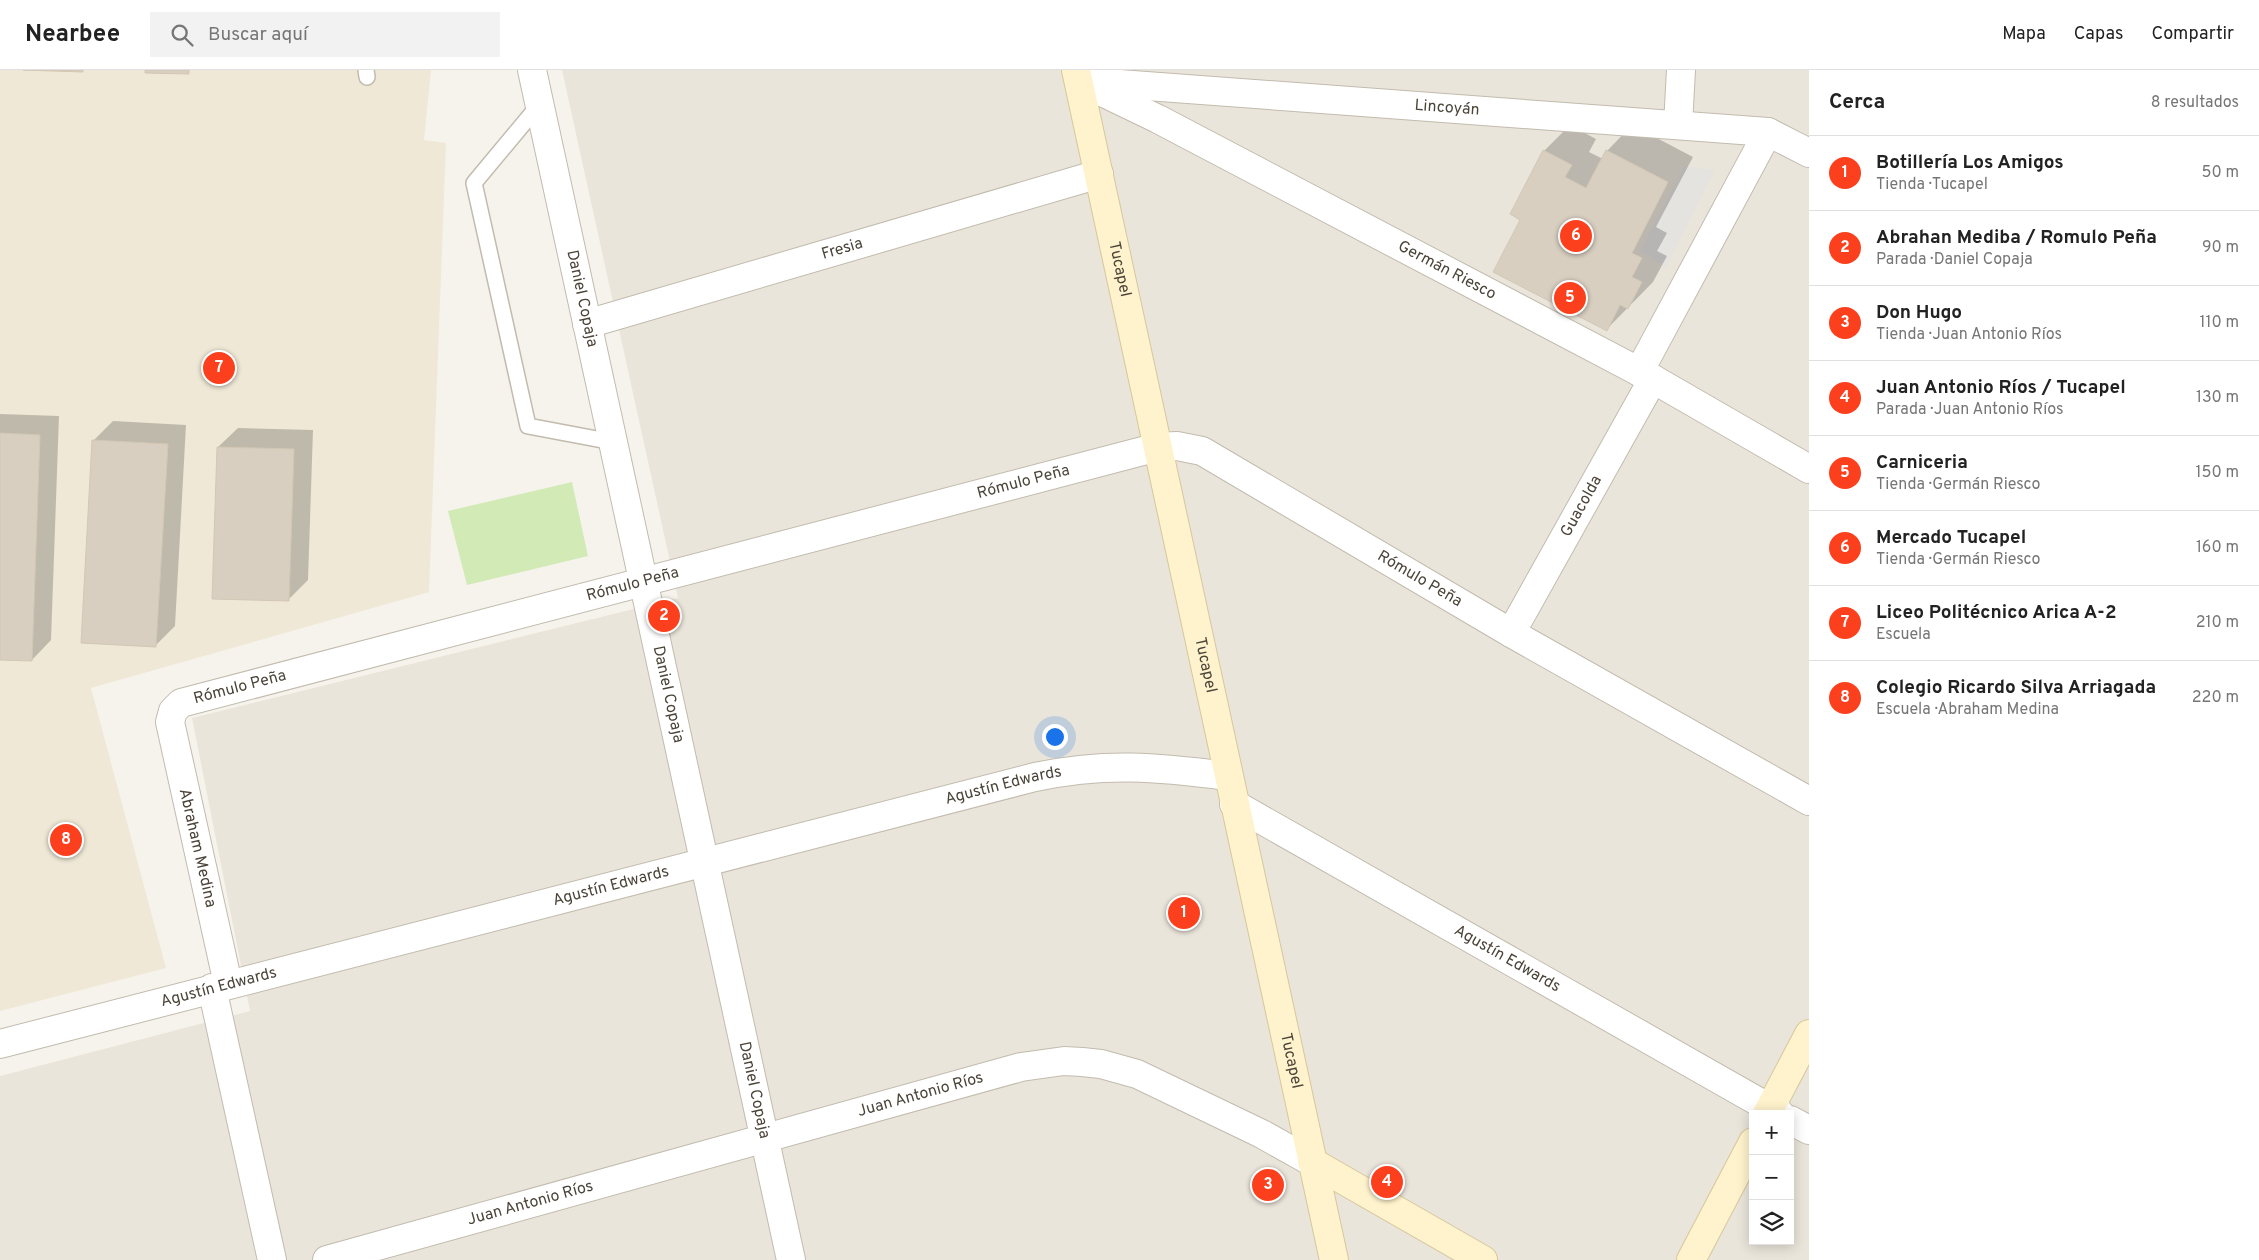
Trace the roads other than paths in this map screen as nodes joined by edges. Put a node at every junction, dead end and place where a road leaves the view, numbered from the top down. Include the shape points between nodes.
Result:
1 (532, 70) edge
2 (1681, 70) edge
3 (1078, 75) edge
4 (539, 105) junction
5 (1678, 125) junction
6 (1768, 132) junction
7 (1809, 153) edge
8 (1099, 174) junction
9 (587, 324) junction
10 (1646, 376) junction
11 (612, 442) junction
12 (1158, 447) junction
13 (1809, 469) edge
14 (643, 581) junction
15 (1511, 633) junction
16 (173, 711) joint
17 (1228, 776) junction
18 (1809, 801) edge
19 (1234, 804) junction
20 (704, 862) junction
21 (220, 986) junction
22 (1809, 1034) edge
23 (0, 1044) edge
24 (1770, 1110) edge
25 (1779, 1110) edge
26 (1794, 1122) edge
27 (1809, 1130) edge
28 (765, 1140) junction
29 (1749, 1150) edge
30 (1312, 1162) junction
31 (272, 1260) edge
32 (327, 1260) edge
33 (791, 1260) edge
34 (1334, 1260) edge
35 (1483, 1260) edge
36 (1691, 1260) edge

1 - 4 street, Daniel Copaja
2 - 5 street
3 - 5 street, Lincoyán
3 - 8 main road, Tucapel
3 - 10 street, Germán Riesco
4 - 9 street, Daniel Copaja
4 - 11 lane via 474,183 528,426
5 - 6 street, Lincoyán
6 - 7 street, Lincoyán
6 - 10 street, Guacolda
8 - 9 street, Fresia
8 - 12 main road, Tucapel
9 - 11 street, Daniel Copaja
10 - 13 street, Germán Riesco
10 - 15 street, Guacolda
11 - 14 street, Daniel Copaja
12 - 14 street, Rómulo Peña
12 - 15 street, Rómulo Peña via 1177,446 1202,451
12 - 17 main road, Tucapel
14 - 16 street, Rómulo Peña via 181,703
14 - 20 street, Daniel Copaja
15 - 18 street, Rómulo Peña
16 - 21 street, Abraham Medina via 170,722
17 - 19 main road, Tucapel
17 - 20 street, Agustín Edwards via 1155,767 1109,766 1062,771
19 - 24 street, Agustín Edwards
19 - 30 main road, Tucapel
20 - 21 street, Agustín Edwards
20 - 28 street, Daniel Copaja
21 - 23 street, Agustín Edwards
21 - 31 street, Abraham Medina
22 - 25 main road
26 - 27 street, Agustín Edwards
28 - 30 street, Juan Antonio Ríos via 1021,1067 1064,1061 1101,1064 1137,1074 1262,1134
28 - 32 street, Juan Antonio Ríos
28 - 33 street, Daniel Copaja
29 - 36 main road
30 - 34 main road, Tucapel
30 - 35 main road, Juan Antonio Ríos

